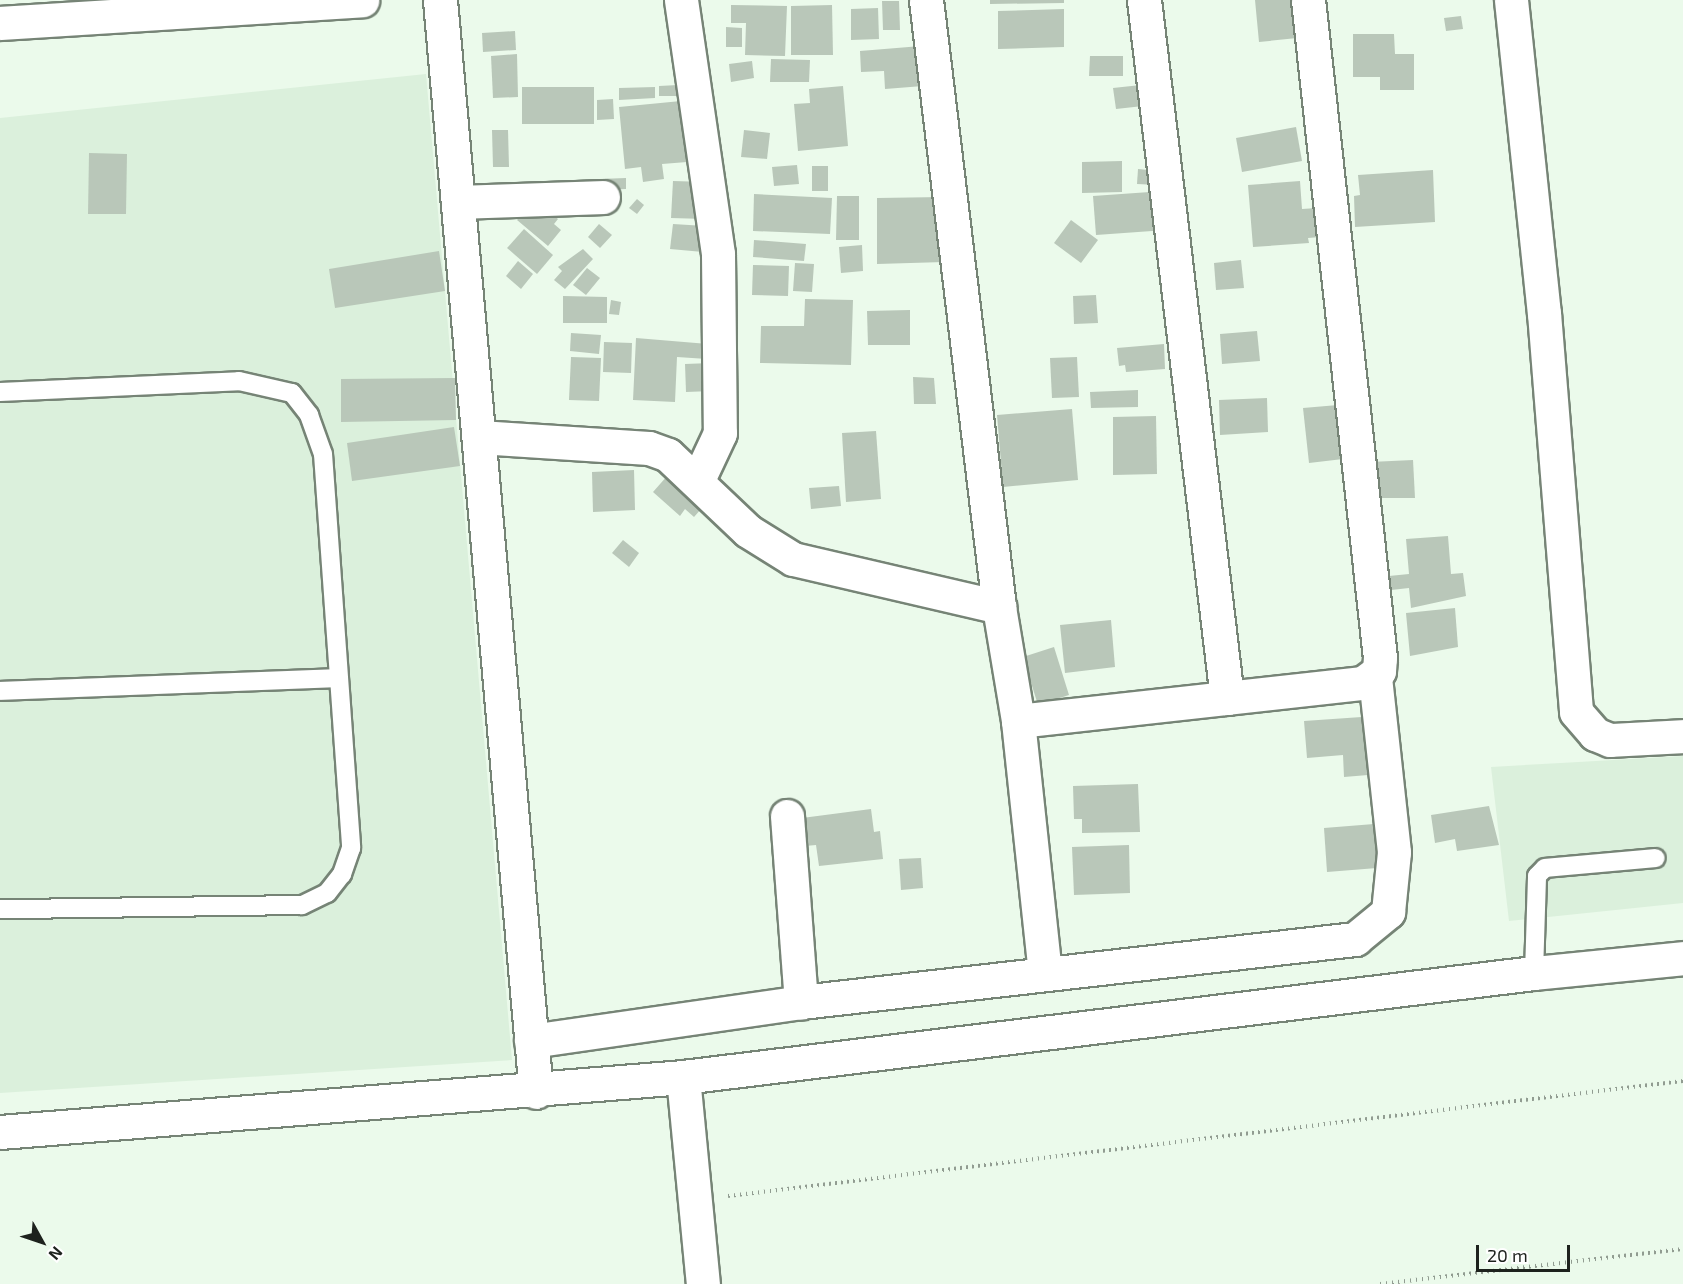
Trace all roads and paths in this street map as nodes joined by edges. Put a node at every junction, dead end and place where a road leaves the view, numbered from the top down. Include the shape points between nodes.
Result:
1 (346, 0) edge
2 (440, 0) edge
3 (681, 0) edge
4 (926, 0) edge
5 (1144, 0) edge
6 (1308, 0) edge
7 (1511, 0) edge
8 (182, 5) edge
9 (0, 23) edge
10 (603, 197) dead end
11 (459, 202) junction
12 (0, 392) edge
13 (479, 437) junction
14 (698, 480) junction
15 (999, 607) junction
16 (1375, 676) junction
17 (338, 678) junction
18 (0, 691) edge
19 (1227, 698) junction
20 (1018, 721) junction
21 (1683, 736) edge
22 (787, 816) dead end
23 (1656, 858) dead end
24 (0, 909) edge
25 (1683, 958) edge
26 (1534, 973) junction
27 (1045, 974) junction
28 (801, 1002) junction
29 (531, 1041) junction
30 (683, 1077) junction
31 (1683, 1081) edge
32 (536, 1092) junction
33 (0, 1132) edge
34 (695, 1200) junction
35 (1683, 1249) edge
36 (703, 1284) edge
37 (1380, 1284) edge

1 - 8 street
2 - 11 street
3 - 14 street via 718,254 720,433
4 - 15 street
5 - 19 street
6 - 16 street via 1380,658
7 - 21 street via 1544,312 1576,712 1595,734 1610,740
8 - 9 street
10 - 11 street
11 - 13 street
12 - 17 lane via 239,381 292,393 309,415 323,454
13 - 14 street via 649,448 668,455
13 - 29 street
14 - 15 street via 748,531 793,559
15 - 20 street
16 - 19 street via 1363,683
16 - 27 street via 1394,852 1388,912 1355,939
17 - 18 lane
17 - 24 lane via 351,848 342,874 327,892 303,905
19 - 20 street
20 - 27 street
22 - 28 street
23 - 26 lane via 1545,868 1537,876
25 - 26 street
26 - 30 street
27 - 28 street
28 - 29 street
29 - 32 street
30 - 32 street
30 - 34 street
31 - 34 path
32 - 33 street
34 - 36 street
35 - 37 path

